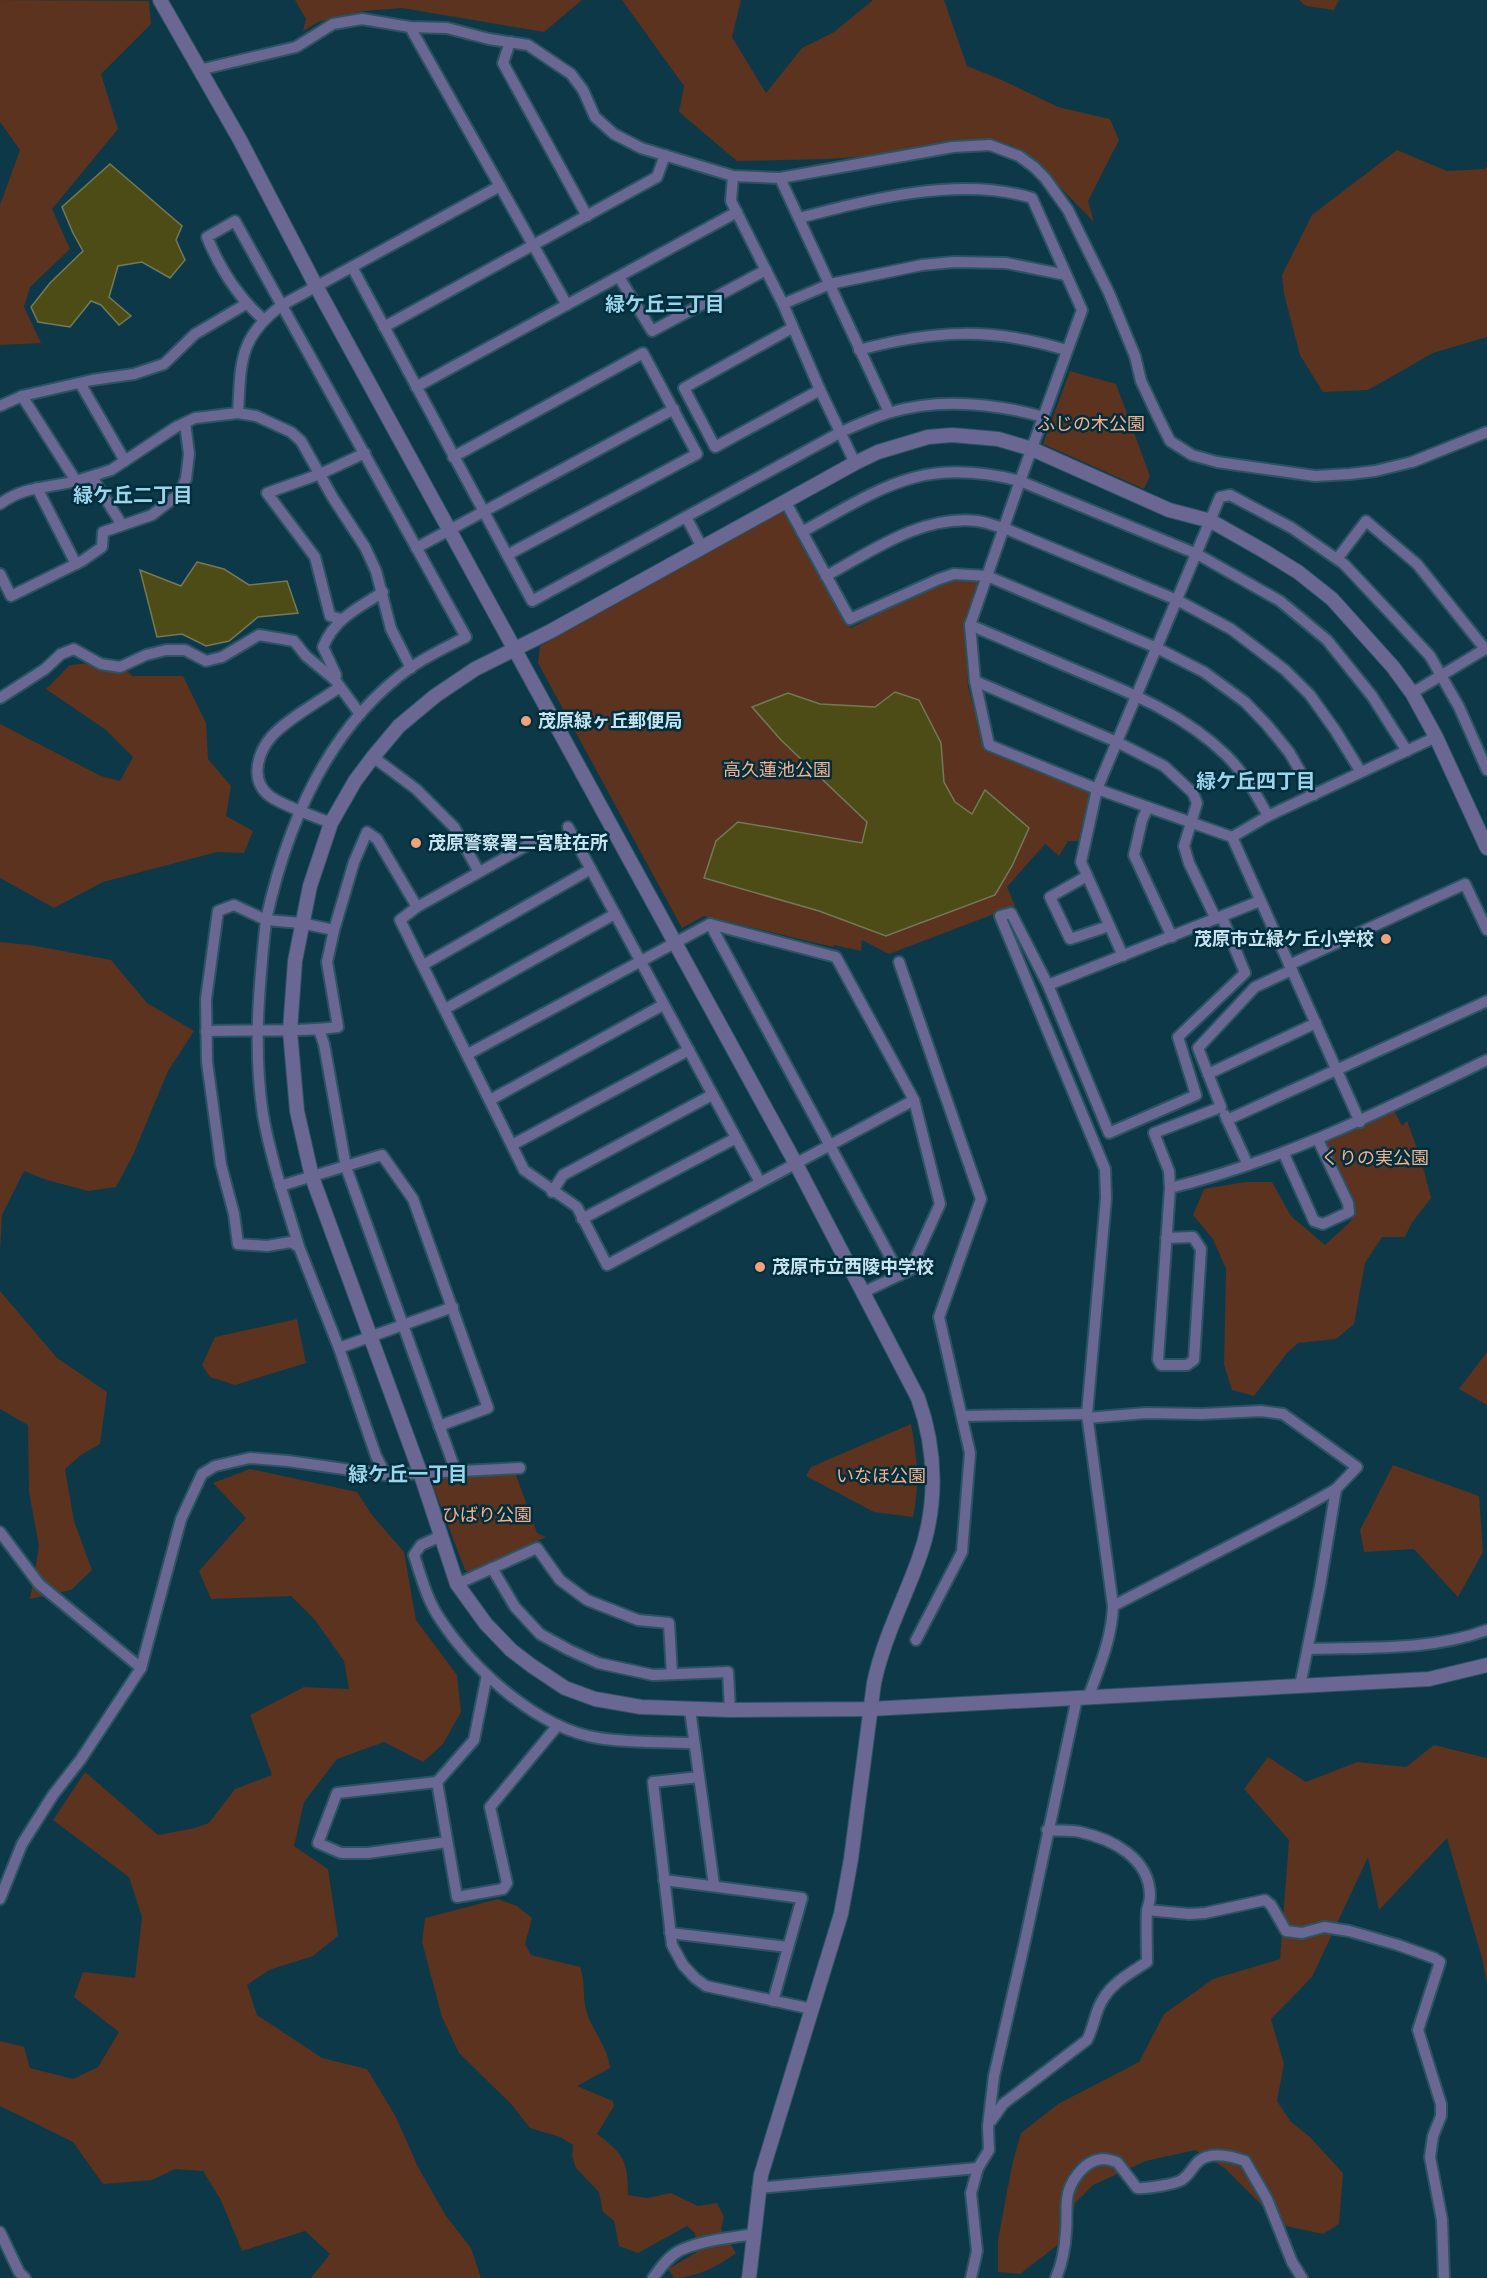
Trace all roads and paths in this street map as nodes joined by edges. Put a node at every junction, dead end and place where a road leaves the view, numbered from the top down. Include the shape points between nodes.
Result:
1 (160, 0) edge
2 (410, 27) junction
3 (510, 42) junction
4 (200, 70) junction
5 (665, 155) junction
6 (733, 176) junction
7 (780, 178) junction
8 (500, 186) junction
9 (737, 212) junction
10 (587, 216) junction
11 (799, 218) junction
12 (534, 246) junction
13 (352, 267) junction
14 (766, 270) junction
15 (1066, 274) junction
16 (619, 277) junction
17 (830, 284) junction
18 (316, 286) junction
19 (246, 304) junction
20 (783, 304) junction
21 (282, 305) junction
22 (567, 305) junction
23 (264, 319) junction
24 (384, 327) junction
25 (792, 328) junction
26 (859, 350) junction
27 (1066, 350) junction
28 (80, 382) junction
29 (416, 387) junction
30 (820, 390) junction
31 (22, 396) junction
32 (0, 406) edge
33 (674, 410) junction
34 (889, 412) junction
35 (238, 413) junction
36 (1044, 417) junction
37 (185, 423) junction
38 (841, 432) junction
39 (1487, 432) edge
40 (1032, 449) junction
41 (365, 453) junction
42 (453, 457) junction
43 (125, 461) junction
44 (855, 463) junction
45 (320, 474) junction
46 (92, 477) junction
47 (76, 481) junction
48 (1020, 481) junction
49 (37, 488) junction
50 (785, 501) junction
51 (0, 504) edge
52 (484, 512) junction
53 (686, 517) junction
54 (1211, 521) junction
55 (122, 525) junction
56 (1004, 528) junction
57 (451, 530) junction
58 (802, 532) junction
59 (702, 547) junction
60 (416, 548) junction
61 (1197, 554) junction
62 (507, 555) junction
63 (1336, 559) junction
64 (76, 564) junction
65 (0, 574) edge
66 (826, 576) junction
67 (987, 576) junction
68 (383, 592) junction
69 (1177, 600) junction
70 (341, 619) junction
71 (970, 625) junction
72 (1157, 648) junction
73 (516, 650) junction
74 (411, 668) junction
75 (1441, 676) junction
76 (975, 681) junction
77 (337, 683) junction
78 (1412, 693) junction
79 (1136, 696) junction
80 (0, 698) edge
81 (360, 714) junction
82 (1436, 737) junction
83 (1117, 742) junction
84 (1407, 751) junction
85 (373, 757) junction
86 (1487, 770) edge
87 (1361, 772) junction
88 (1097, 789) junction
89 (1314, 795) junction
90 (1148, 807) junction
91 (300, 810) junction
92 (1268, 816) junction
93 (1192, 822) junction
94 (331, 823) junction
95 (568, 827) dead end
96 (542, 837) dead end
97 (1232, 837) junction
98 (1487, 848) edge
99 (591, 869) junction
100 (479, 872) junction
101 (1087, 876) junction
102 (1260, 901) junction
103 (417, 907) junction
104 (615, 914) junction
105 (1219, 918) junction
106 (266, 920) junction
107 (301, 923) junction
108 (710, 924) junction
109 (1109, 926) junction
110 (334, 930) junction
111 (1487, 930) edge
112 (1172, 937) junction
113 (675, 942) junction
114 (1123, 956) junction
115 (642, 961) junction
116 (899, 962) dead end
117 (423, 965) junction
118 (1291, 967) junction
119 (1048, 986) junction
120 (1487, 1001) edge
121 (663, 1005) junction
122 (445, 1009) junction
123 (1316, 1023) junction
124 (257, 1029) junction
125 (319, 1030) junction
126 (206, 1031) junction
127 (290, 1031) junction
128 (689, 1050) junction
129 (468, 1054) junction
130 (1487, 1060) edge
131 (1337, 1070) junction
132 (1208, 1074) junction
133 (712, 1095) junction
134 (490, 1100) junction
135 (914, 1100) junction
136 (1221, 1107) junction
137 (1227, 1120) junction
138 (1360, 1122) junction
139 (736, 1138) junction
140 (1318, 1140) junction
141 (512, 1145) junction
142 (830, 1146) junction
143 (1284, 1154) junction
144 (795, 1164) junction
145 (1248, 1165) junction
146 (346, 1167) junction
147 (312, 1177) junction
148 (760, 1182) junction
149 (280, 1186) junction
150 (1170, 1188) junction
151 (552, 1192) junction
152 (582, 1219) junction
153 (1166, 1238) junction
154 (299, 1247) junction
155 (900, 1275) junction
156 (864, 1292) junction
157 (453, 1307) junction
158 (403, 1325) junction
159 (371, 1337) junction
160 (339, 1348) junction
161 (962, 1416) junction
162 (1087, 1416) junction
163 (439, 1426) junction
164 (520, 1468) dead end
165 (420, 1472) junction
166 (456, 1472) junction
167 (386, 1475) junction
168 (1336, 1489) junction
169 (0, 1532) edge
170 (441, 1536) junction
171 (492, 1568) junction
172 (457, 1584) junction
173 (1113, 1606) junction
174 (1487, 1630) edge
175 (916, 1640) dead end
176 (1308, 1649) junction
177 (1487, 1665) edge
178 (141, 1668) junction
179 (672, 1674) junction
180 (486, 1675) junction
181 (1300, 1686) junction
182 (1083, 1698) junction
183 (870, 1709) junction
184 (690, 1710) junction
185 (730, 1710) junction
186 (558, 1725) junction
187 (694, 1743) junction
188 (699, 1777) junction
189 (437, 1782) junction
190 (1047, 1830) junction
191 (447, 1842) junction
192 (664, 1880) junction
193 (714, 1885) junction
194 (0, 1899) edge
195 (1147, 1910) junction
196 (670, 1933) junction
197 (788, 1947) junction
198 (773, 2001) junction
199 (812, 2009) junction
200 (988, 2126) junction
201 (978, 2168) junction
202 (758, 2188) junction
203 (0, 2232) edge
204 (754, 2234) junction
205 (26, 2278) edge
206 (653, 2278) edge
207 (749, 2278) edge
208 (971, 2278) edge
209 (1056, 2278) edge
210 (1302, 2278) edge
211 (1444, 2278) edge

1 - 4 street
2 - 3 street via 447,28
2 - 4 street via 362,19 333,24 296,47
2 - 8 street
3 - 5 street via 528,45 571,74 595,117 614,134
3 - 10 street via 503,63
4 - 18 street
5 - 6 street
5 - 10 street via 657,177
6 - 7 street
6 - 9 street via 731,201
7 - 11 street
7 - 39 street via 953,147 990,145 1019,156 1046,178 1068,210 1109,293 1141,381 1170,441 1192,455 1315,476 1350,474 1412,462
8 - 12 street
8 - 13 street
9 - 14 street
9 - 16 street
10 - 12 street
11 - 15 street via 899,195 967,190 1010,192 1032,198
11 - 17 street
12 - 22 street
12 - 24 street
13 - 18 street
13 - 24 street
14 - 16 street via 652,332
14 - 20 street
15 - 17 street via 1006,262 954,262
15 - 27 street via 1082,310
16 - 22 street
17 - 20 street
17 - 26 street
18 - 21 street
18 - 57 street
19 - 21 street via 217,261 207,237 235,221
19 - 23 street
19 - 28 street via 195,334 164,364 135,374
20 - 25 street
21 - 23 street
21 - 41 street
22 - 29 street
23 - 35 street via 249,339 241,363
24 - 29 street
25 - 30 street
25 - 30 street via 684,388 715,447
26 - 27 street via 922,336 968,334 1021,338
26 - 34 street
27 - 36 street
28 - 31 street
28 - 43 street
29 - 42 street
30 - 38 street
31 - 32 street
31 - 47 street
33 - 42 street via 643,353
33 - 52 street
33 - 62 street via 698,454
34 - 36 street via 955,403 1006,406
34 - 38 street
35 - 37 street via 195,418
35 - 45 street via 256,416 291,432 301,441
36 - 40 street
37 - 43 street
37 - 55 street via 189,454 179,494 153,515
38 - 44 street
38 - 53 street
40 - 44 street via 973,436 928,437
40 - 48 street
40 - 54 street via 1169,510
41 - 45 street
41 - 60 street
42 - 52 street
43 - 46 street
44 - 50 street
45 - 68 street via 364,547
45 - 70 street via 267,493 315,557 330,616
46 - 47 street
46 - 55 street
47 - 49 street
48 - 56 street
48 - 58 street via 963,471 915,476 889,485
48 - 61 street
49 - 51 street via 13,494
49 - 64 street
50 - 58 street
50 - 59 street
52 - 57 street
52 - 62 street
53 - 59 street
53 - 62 street via 532,601
54 - 61 street
54 - 63 street via 1220,497 1230,495 1292,528
54 - 78 street via 1298,572 1332,599 1394,667
55 - 64 street via 103,532 102,547
56 - 66 street via 977,521 921,528
56 - 67 street
56 - 69 street
57 - 60 street
57 - 73 street
58 - 66 street
59 - 73 street
60 - 74 street via 466,637
61 - 69 street
61 - 84 street via 1280,601 1327,640 1372,696
63 - 75 street via 1430,656
63 - 75 street via 1366,521 1417,564 1485,649
64 - 65 street via 11,596
66 - 67 street via 850,619 954,574
67 - 71 street
67 - 72 street
68 - 70 street
68 - 74 street via 391,629
69 - 72 street
69 - 87 street via 1231,628 1285,670 1310,695
70 - 77 street via 322,647
71 - 76 street
71 - 79 street
72 - 79 street
72 - 89 street via 1204,672 1245,702 1289,752
73 - 85 street via 475,669 435,696 399,726
73 - 113 street
74 - 81 street
75 - 78 street
75 - 86 street
76 - 83 street
76 - 88 street via 989,745
77 - 80 street via 294,641 258,635 222,657 206,661 185,650 166,650 120,667 101,664 74,649 61,654
77 - 81 street
77 - 91 street via 277,732 258,760 256,773 264,790
78 - 82 street
79 - 83 street
79 - 92 street via 1173,714 1228,757
81 - 91 street via 325,762
82 - 84 street
82 - 98 street
83 - 88 street
83 - 93 street via 1164,766 1193,793 1197,803
84 - 87 street
85 - 94 street
85 - 100 street via 416,789 454,827
87 - 89 street
88 - 90 street
88 - 101 street via 1081,862
89 - 92 street
90 - 93 street
90 - 112 street via 1134,855
91 - 94 street
91 - 106 street via 279,866
92 - 97 street
93 - 97 street
93 - 105 street via 1184,846
94 - 107 street
95 - 99 street
96 - 100 street
97 - 102 street
99 - 104 street
99 - 117 street
100 - 103 street
101 - 109 street
101 - 109 street via 1050,897 1064,930 1070,939
102 - 105 street
102 - 118 street
103 - 110 street via 377,839 367,832
103 - 117 street via 400,920
104 - 115 street
104 - 122 street
105 - 112 street
105 - 119 street via 1245,973 1178,1037 1196,1095 1109,1133
106 - 107 street
106 - 124 street
106 - 126 street via 234,905 218,911 206,999
107 - 110 street
107 - 127 street
108 - 113 street
108 - 135 street via 836,957
108 - 142 street
109 - 114 street
110 - 125 street via 327,962 338,1027
111 - 118 street via 1465,885
112 - 114 street
113 - 115 street
113 - 144 street
114 - 119 street
115 - 121 street
115 - 129 street
116 - 161 street via 981,1199 939,1317
117 - 122 street
118 - 123 street
118 - 132 street via 1255,987 1198,1048
119 - 162 street via 1011,913 1000,916 1105,1170 1106,1198
120 - 131 street
121 - 128 street
121 - 134 street
122 - 129 street
123 - 131 street
123 - 132 street
124 - 126 street
124 - 127 street
124 - 149 street via 263,1114
125 - 127 street
125 - 146 street
126 - 154 street via 221,1165 238,1244 267,1246 291,1242
127 - 147 street via 297,1111
128 - 133 street
128 - 141 street
129 - 134 street
130 - 138 street
131 - 137 street
131 - 138 street
132 - 136 street
133 - 139 street
133 - 151 street via 563,1175
134 - 141 street
135 - 142 street
135 - 155 street via 940,1204 910,1270
136 - 137 street
136 - 150 street via 1154,1133 1169,1171
137 - 145 street
138 - 140 street
139 - 148 street
139 - 152 street
140 - 143 street
140 - 143 street via 1349,1212 1323,1224 1314,1221
141 - 151 street via 524,1170
142 - 144 street
142 - 155 street
143 - 145 street
144 - 148 street
144 - 156 street
145 - 150 street
146 - 147 street
146 - 157 street via 382,1155 413,1199
146 - 158 street
147 - 149 street
147 - 159 street
148 - 152 street via 607,1265
149 - 154 street
150 - 153 street
151 - 152 street via 577,1207
153 - 153 street via 1158,1360 1161,1365 1187,1365 1194,1360 1201,1249 1193,1237
154 - 160 street
155 - 156 street
156 - 183 street via 918,1398 933,1459 926,1535 880,1656
157 - 158 street
157 - 163 street via 488,1408
158 - 159 street
158 - 163 street
159 - 160 street
159 - 165 street
160 - 167 street
161 - 162 street
161 - 175 street via 970,1453 962,1552
162 - 168 street via 1261,1411 1283,1414 1357,1467
162 - 173 street
163 - 166 street
164 - 166 street
165 - 166 street
165 - 167 street
165 - 170 street
167 - 178 street via 250,1458 206,1470 181,1520
168 - 173 street
168 - 176 street
169 - 178 street via 39,1584
170 - 172 street
170 - 180 street via 421,1545 414,1555 422,1580 439,1617
171 - 172 street
171 - 179 street via 515,1608 540,1635 598,1663 653,1675
171 - 179 street via 537,1548 560,1580 587,1599 638,1620 669,1623
172 - 184 street via 511,1650 565,1688 595,1699
173 - 182 street via 1104,1654
174 - 176 street via 1462,1640
176 - 181 street
177 - 181 street via 1429,1679
178 - 194 street via 22,1844
179 - 185 street via 728,1672
180 - 186 street
180 - 189 street via 474,1740
181 - 182 street
182 - 183 street
182 - 190 street
183 - 185 street
183 - 199 street via 841,1914
184 - 185 street
184 - 187 street
186 - 187 street via 596,1738
186 - 191 street via 490,1807 507,1883 503,1889 457,1897
187 - 188 street
188 - 192 street via 653,1782
188 - 193 street
189 - 191 street
189 - 191 street via 337,1793 318,1843 341,1853 368,1853
190 - 195 street via 1078,1831 1125,1849 1144,1873 1150,1896
190 - 200 street via 994,2076
192 - 193 street
192 - 196 street
193 - 197 street via 802,1898
195 - 200 street via 1148,1962 1119,1981 1102,2000 1088,2040 1003,2104
195 - 211 street via 1205,1913 1265,1900 1286,1931 1302,1933 1324,1927 1350,1931 1440,1962 1418,2030 1441,2104 1442,2116 1433,2136 1430,2157 1442,2220
196 - 197 street
196 - 198 street via 678,1958 706,1986
197 - 198 street
198 - 199 street
199 - 202 street
200 - 201 street via 990,2150
201 - 202 street
201 - 208 street via 971,2193 976,2251
202 - 204 street
203 - 205 street via 19,2272
204 - 206 street via 679,2251
204 - 207 street
209 - 210 street via 1066,2232 1067,2197 1081,2170 1091,2163 1102,2159 1117,2162 1137,2188 1146,2189 1182,2181 1200,2160 1231,2156 1245,2161 1267,2199

